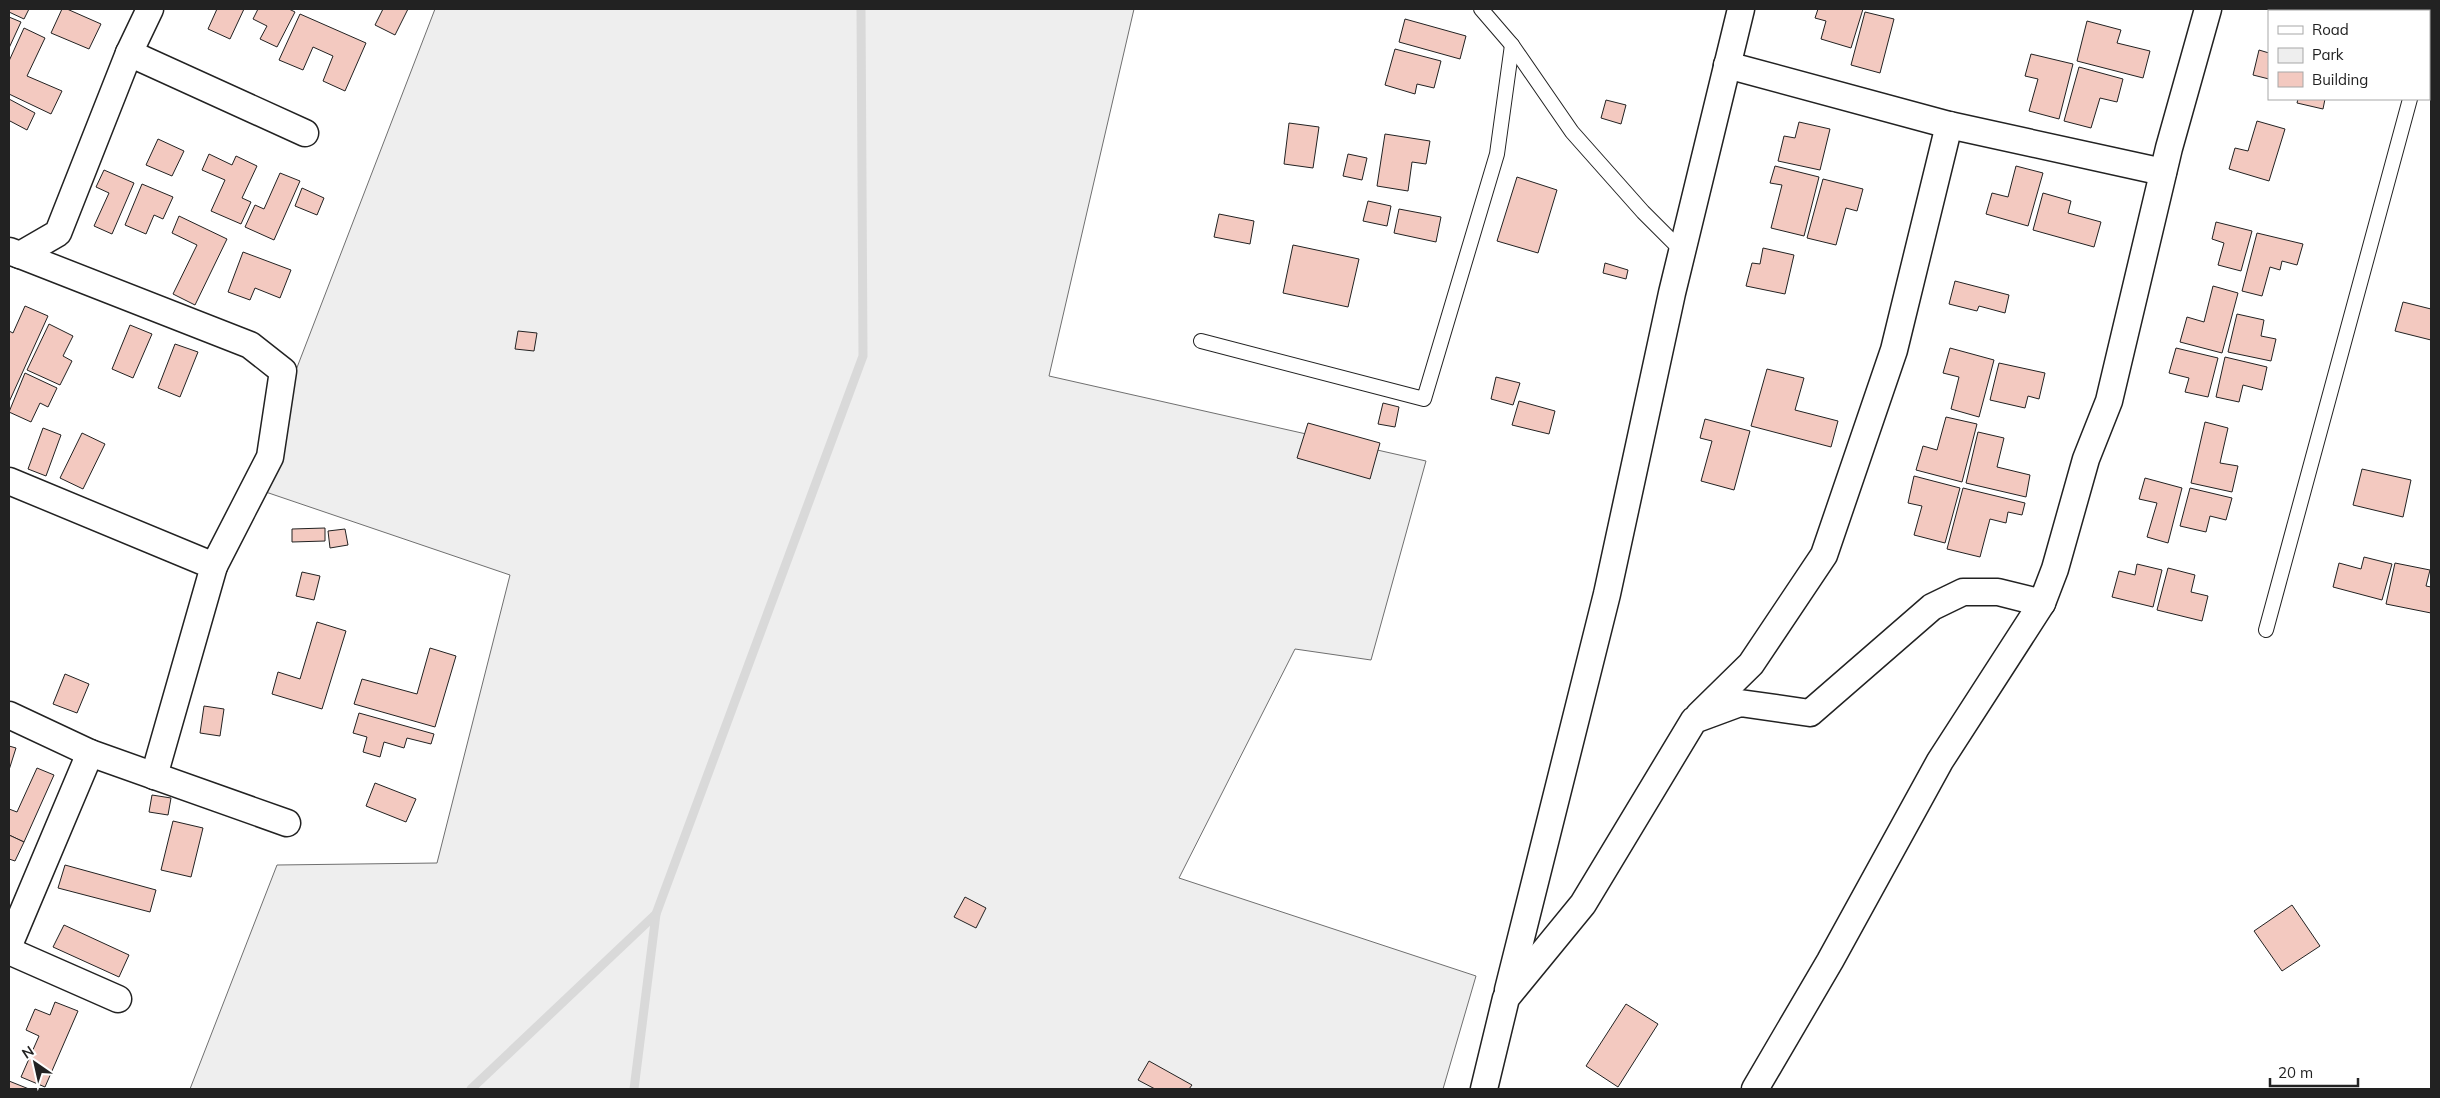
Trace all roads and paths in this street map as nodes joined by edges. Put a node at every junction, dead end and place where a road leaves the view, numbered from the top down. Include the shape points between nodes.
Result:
1 (150, 9) edge
2 (1481, 9) edge
3 (1741, 9) edge
4 (2208, 9) edge
5 (1512, 45) junction
6 (129, 53) junction
7 (1727, 65) junction
8 (2410, 100) edge
9 (1949, 125) junction
10 (304, 133) dead end
11 (2163, 172) junction
12 (1682, 251) junction
13 (14, 253) edge
14 (1201, 341) dead end
15 (9, 481) edge
16 (214, 566) junction
17 (2042, 604) junction
18 (2266, 630) dead end
19 (9, 715) edge
20 (1694, 720) junction
21 (90, 753) junction
22 (154, 776) junction
23 (287, 823) dead end
24 (9, 945) edge
25 (9, 951) edge
26 (1506, 998) junction
27 (118, 999) dead end
28 (1484, 1089) edge
29 (1755, 1089) edge

1 - 6 street
2 - 5 lane
3 - 7 street
4 - 11 street
5 - 12 lane via 1572,132
5 - 14 lane via 1496,154 1424,399
6 - 10 street
6 - 13 street via 58,233
7 - 9 street
7 - 12 street
8 - 18 lane
9 - 11 street
9 - 20 street via 1894,350 1824,555 1751,664
11 - 17 street via 2109,401 2086,459 2056,569
12 - 26 street via 1607,594
13 - 16 street via 250,345 284,371 270,457
15 - 16 street
16 - 22 street
17 - 20 street via 1998,592 1963,592 1932,607 1810,713 1740,703
17 - 29 street via 1940,761
19 - 21 street
20 - 26 street via 1583,904
21 - 22 street
21 - 24 street
22 - 23 street
25 - 27 street
26 - 28 street

